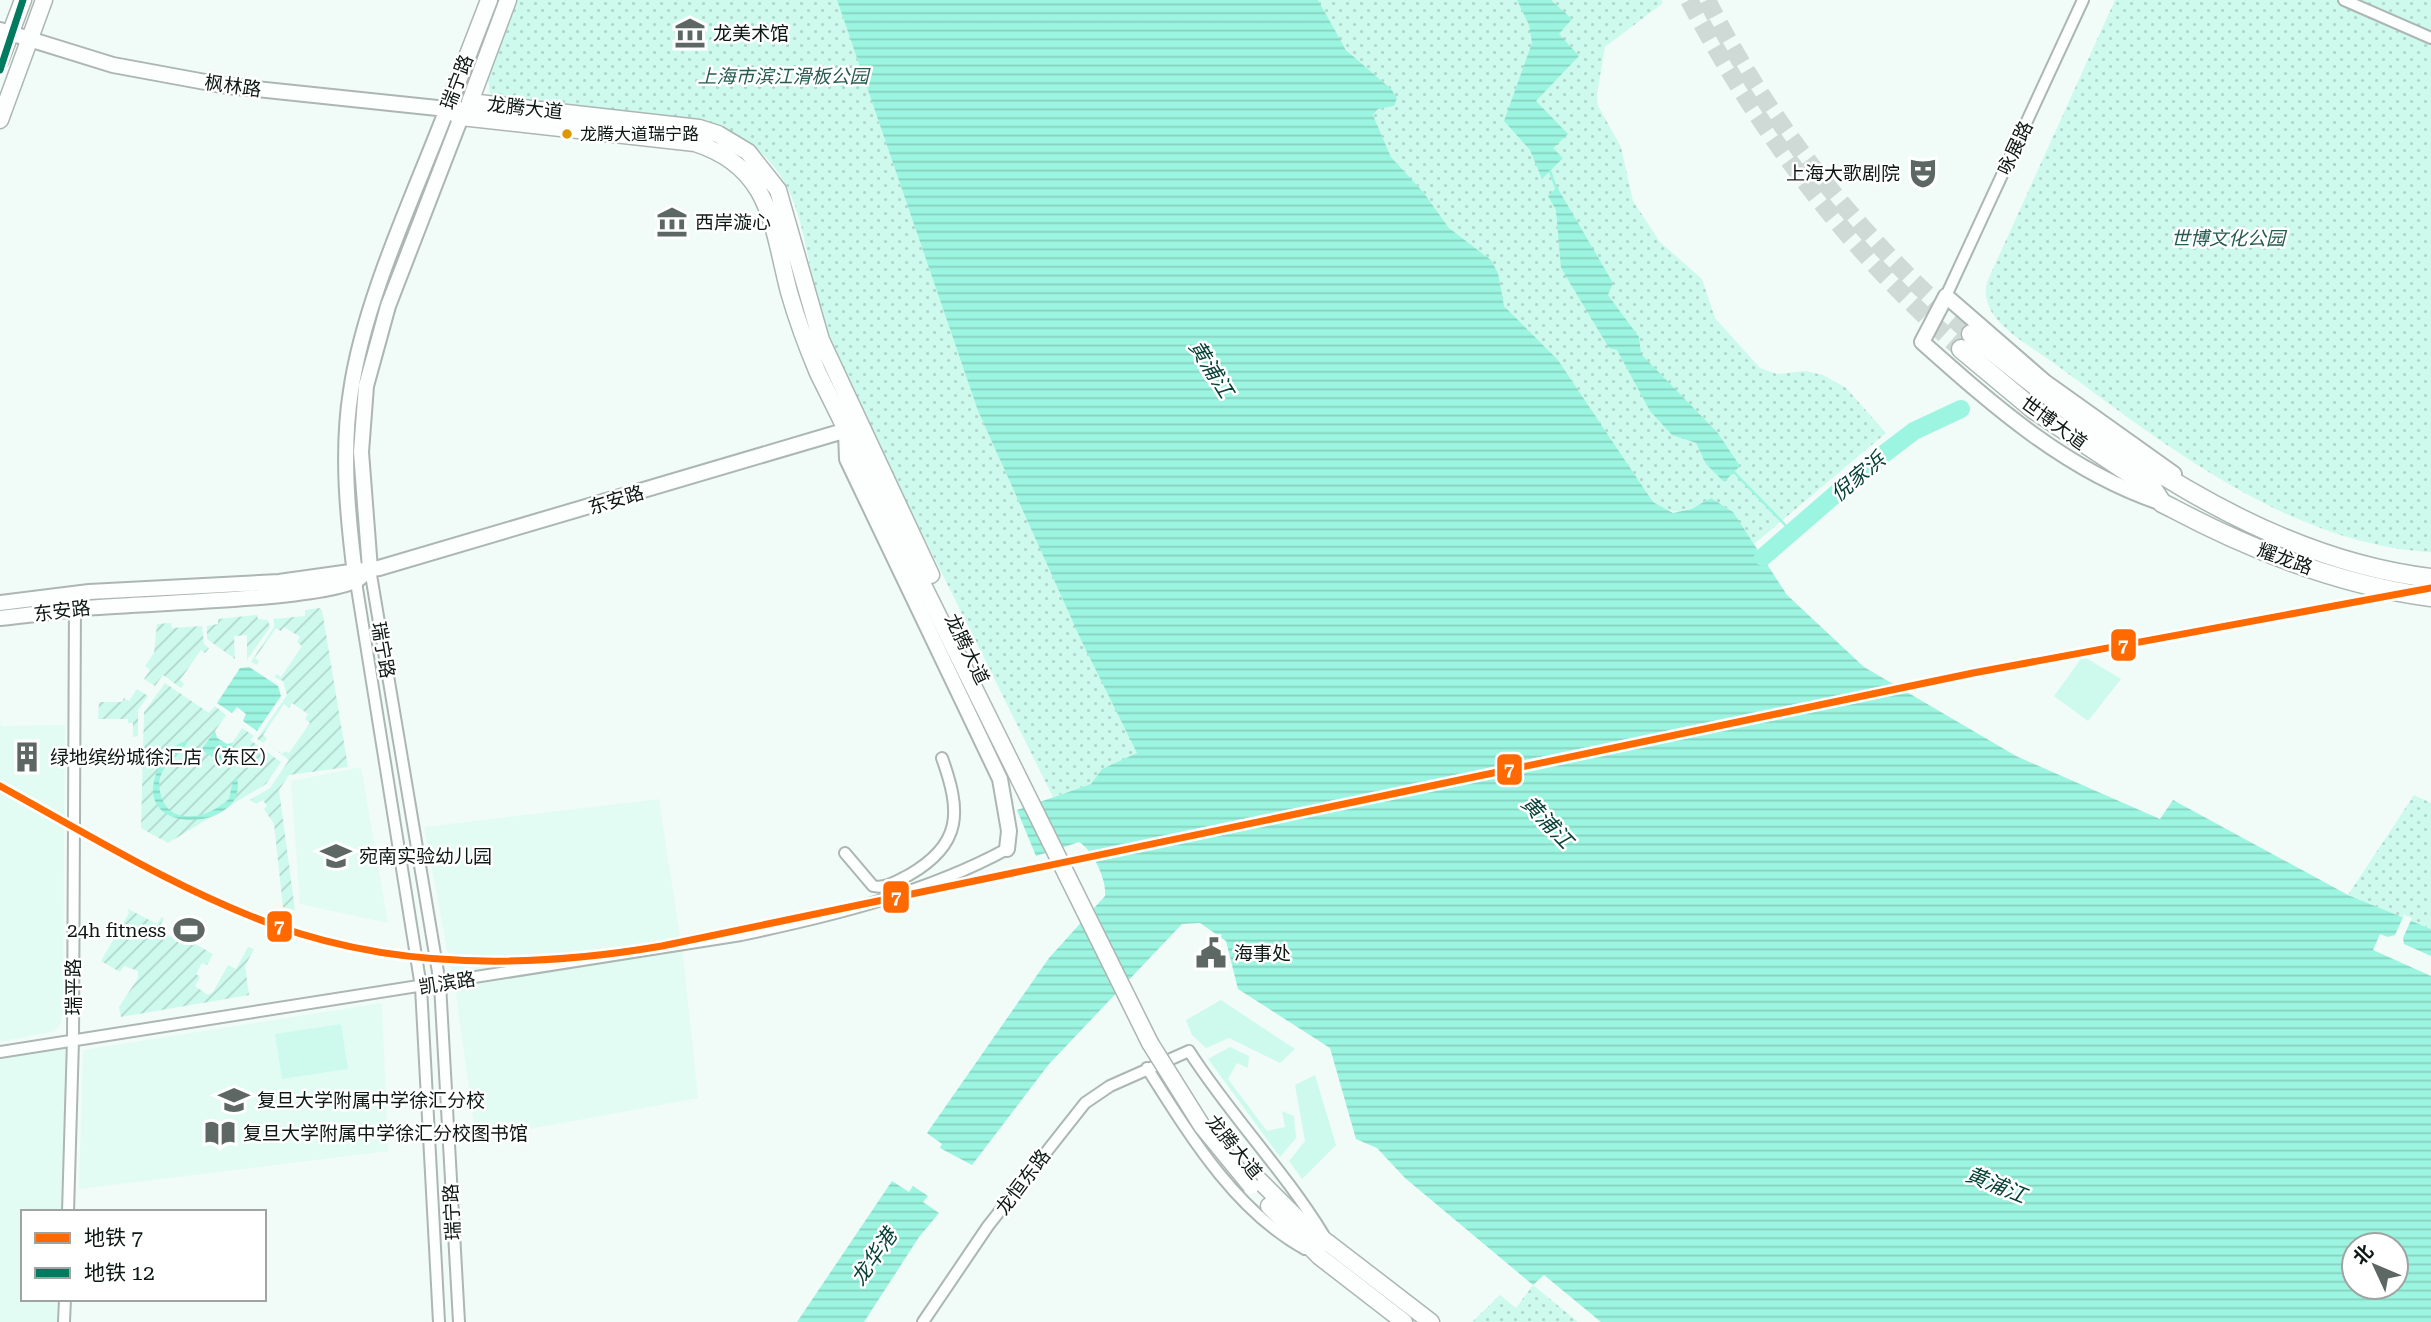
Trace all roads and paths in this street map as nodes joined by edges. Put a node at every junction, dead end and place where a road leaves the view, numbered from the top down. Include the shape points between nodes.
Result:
1 (23, 0) edge
2 (44, 0) edge
3 (489, 0) edge
4 (508, 0) edge
5 (2082, 0) edge
6 (2344, 0) edge
7 (5, 32) edge
8 (2431, 38) edge
9 (30, 40) junction
10 (0, 61) edge
11 (470, 102) junction
12 (454, 113) junction
13 (0, 120) edge
14 (1946, 296) junction
15 (854, 428) junction
16 (2162, 472) joint
17 (2158, 496) junction
18 (2202, 497) junction
19 (369, 569) junction
20 (355, 577) junction
21 (2431, 578) edge
22 (75, 594) junction
23 (2431, 597) edge
24 (0, 603) edge
25 (75, 609) junction
26 (0, 618) edge
27 (942, 758) dead end
28 (1007, 849) joint
29 (845, 853) dead end
30 (440, 984) junction
31 (421, 987) junction
32 (73, 1040) junction
33 (0, 1052) edge
34 (1147, 1068) junction
35 (68, 1210) edge
36 (1325, 1251) junction
37 (65, 1301) edge
38 (64, 1322) edge
39 (439, 1322) edge
40 (459, 1322) edge
41 (923, 1322) edge
42 (1404, 1322) edge
43 (1431, 1322) edge

1 - 7 main road
2 - 9 main road
3 - 12 main road, 瑞宁路
4 - 11 main road, 瑞宁路
5 - 14 street, 咏展路
6 - 8 street
7 - 9 street, 枫林路
7 - 10 main road
9 - 12 street, 枫林路 via 113,65 228,86
9 - 13 main road
11 - 12 street, 瑞宁路
11 - 15 main road, 龙腾大道 via 690,126 718,134 748,152 778,190 811,314
12 - 15 main road, 龙腾大道 via 679,140 711,148 737,164 756,184 769,211 796,318
12 - 19 street, 瑞宁路 via 388,306 366,387 361,452
12 - 20 street, 瑞宁路 via 374,301 357,356 346,451
14 - 17 street via 1922,342 1983,396 2070,460 2128,492
14 - 18 street via 2045,382 2155,458
15 - 19 street, 东安路
15 - 28 street via 847,459 1000,779 1009,831
15 - 36 main road, 龙腾大道, bridge via 1150,1043 1202,1126
16 - 17 main road, 世博大道 via 1966,341 2033,409
16 - 18 main road, 耀龙路
17 - 23 main road, 耀龙路 via 2272,555 2343,579
18 - 21 main road, 耀龙路 via 2281,536 2349,561
19 - 20 street, 东安路
19 - 30 street, 瑞宁路
20 - 22 street, 东安路
20 - 25 street, 东安路 via 286,594
20 - 31 street, 瑞宁路
22 - 24 street, 东安路
22 - 25 street, 瑞平路
25 - 26 street, 东安路
25 - 32 street, 瑞平路
27 - 29 street via 955,795 954,819 946,843 931,858 912,873 879,887 873,886
28 - 30 street, 凯滨路 via 826,917
30 - 31 street, 凯滨路
30 - 40 street, 瑞宁路
31 - 32 street, 凯滨路
31 - 39 street, 瑞宁路
32 - 33 street, 凯滨路
32 - 35 street, 瑞平路
34 - 36 street via 1240,1196 1286,1237
34 - 36 street, 龙恒东路 via 1189,1051 1226,1107 1289,1181
34 - 41 street, 龙恒东路 via 1101,1091 1076,1112 988,1226
36 - 42 main road, 龙腾大道
36 - 43 main road, 龙腾大道
37 - 38 street

